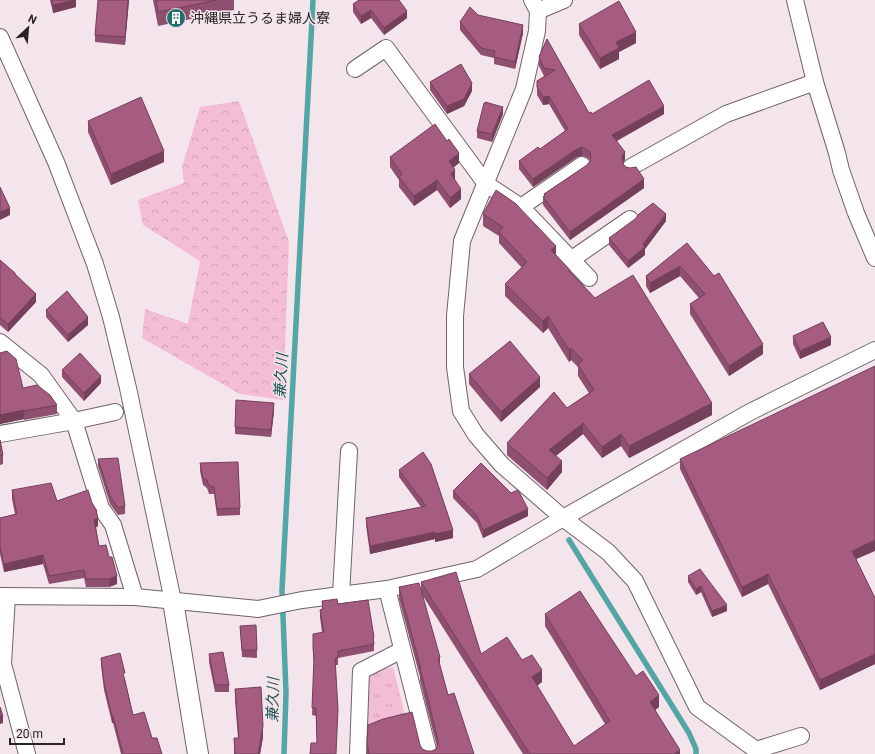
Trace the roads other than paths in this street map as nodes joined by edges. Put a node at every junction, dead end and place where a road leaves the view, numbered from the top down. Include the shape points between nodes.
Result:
1 (564, 0) edge
2 (795, 0) edge
3 (535, 5) edge
4 (0, 37) edge
5 (355, 69) dead end
6 (815, 82) junction
7 (582, 165) dead end
8 (632, 167) edge
9 (486, 184) junction
10 (521, 207) junction
11 (630, 219) dead end
12 (875, 258) edge
13 (572, 259) junction
14 (589, 278) dead end
15 (0, 342) edge
16 (875, 350) edge
17 (115, 412) dead end
18 (74, 421) junction
19 (0, 434) edge
20 (349, 451) dead end
21 (563, 518) junction
22 (387, 590) junction
23 (341, 595) junction
24 (4, 596) edge
25 (135, 597) junction
26 (173, 601) junction
27 (402, 650) junction
28 (801, 736) dead end
29 (27, 754) edge
30 (198, 754) edge
31 (358, 754) edge
32 (429, 754) edge

1 - 3 street
2 - 6 street
3 - 9 street via 538,31 524,89
4 - 26 street via 56,162 95,264 128,388
5 - 9 street via 386,48
6 - 8 street via 726,114
6 - 12 street via 841,170
7 - 10 street
9 - 10 street
9 - 21 street via 462,241 455,316 455,367 461,411 476,435 502,465
10 - 13 street
11 - 13 street
13 - 14 street
15 - 18 street via 41,375
16 - 21 street via 750,412
17 - 18 street
18 - 19 street
18 - 25 street via 101,508 113,525
20 - 23 street
21 - 22 street via 476,569
21 - 28 street via 608,552 636,580 697,707 756,750
22 - 23 street
22 - 27 street
23 - 26 street via 258,609
24 - 25 street
24 - 29 street via 3,664
25 - 26 street
26 - 30 street
27 - 31 street via 361,671
27 - 32 street

